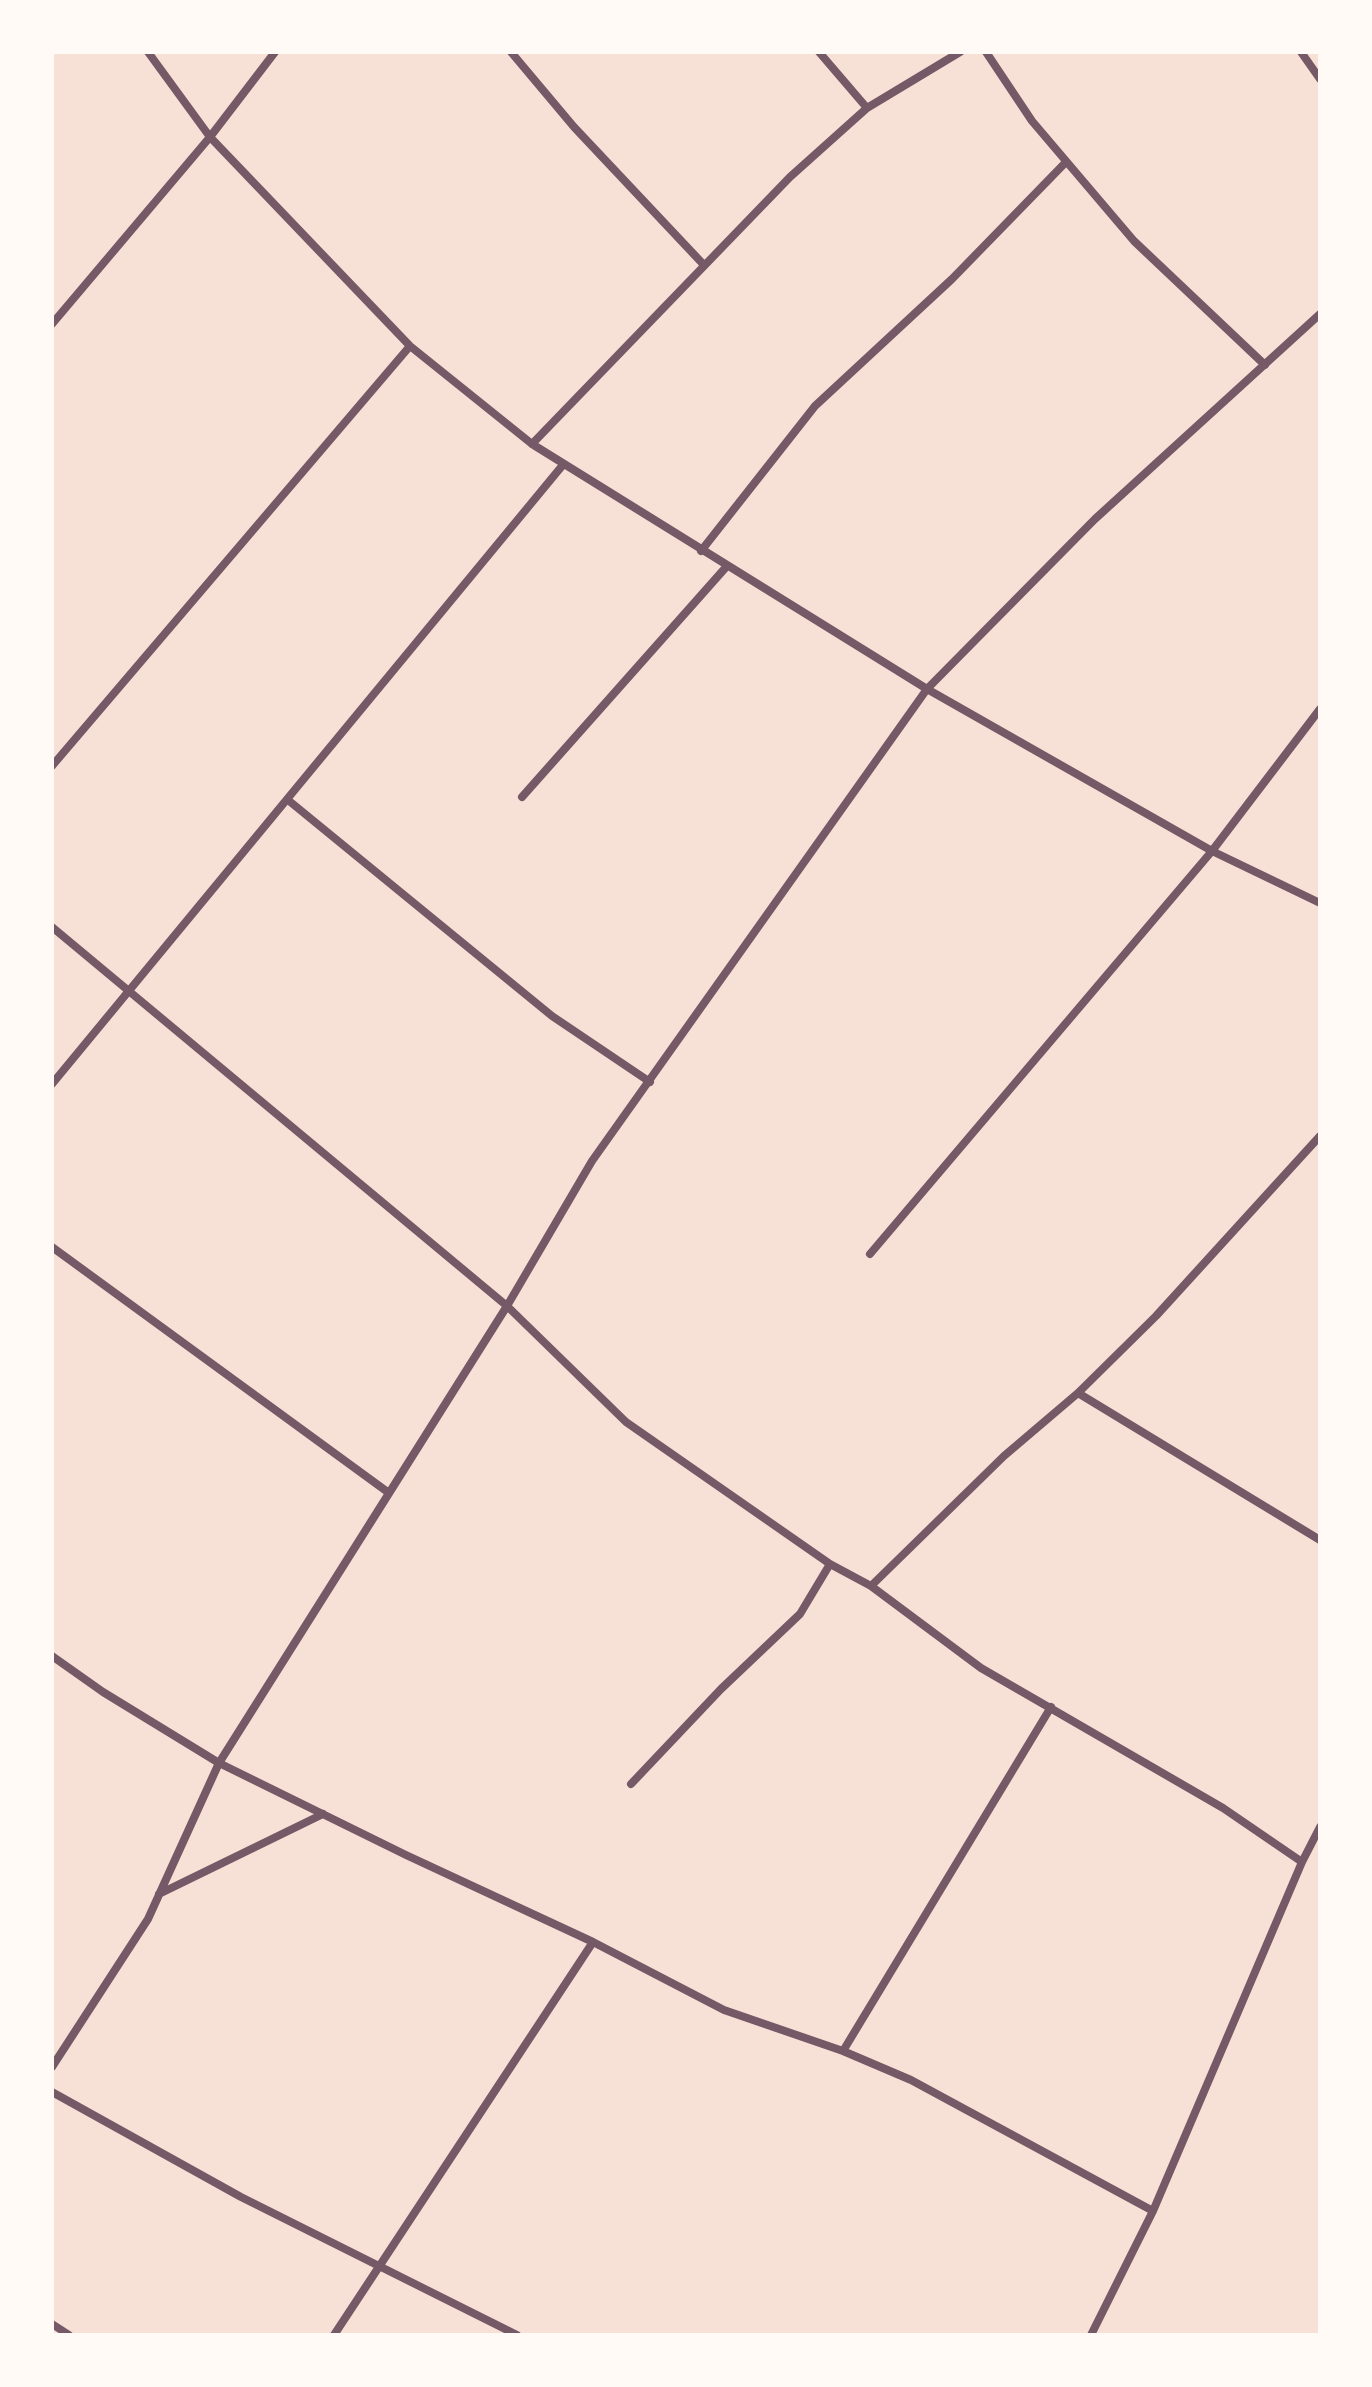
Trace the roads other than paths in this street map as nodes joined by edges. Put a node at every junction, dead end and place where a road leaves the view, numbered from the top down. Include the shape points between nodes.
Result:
1 (148, 52) edge
2 (275, 52) edge
3 (511, 52) edge
4 (819, 52) edge
5 (960, 52) edge
6 (986, 52) edge
7 (1301, 52) edge
8 (1320, 79) edge
9 (867, 108) junction
10 (210, 137) junction
11 (1066, 162) junction
12 (703, 264) junction
13 (1320, 314) edge
14 (52, 324) edge
15 (410, 346) junction
16 (1265, 365) junction
17 (532, 444) junction
18 (562, 466) junction
19 (701, 551) junction
20 (727, 566) junction
21 (927, 689) junction
22 (1320, 709) edge
23 (52, 766) edge
24 (522, 797) dead end
25 (288, 800) junction
26 (1212, 851) junction
27 (1320, 903) edge
28 (52, 927) edge
29 (127, 991) junction
30 (650, 1082) junction
31 (52, 1084) edge
32 (1320, 1136) edge
33 (52, 1247) edge
34 (870, 1254) dead end
35 (507, 1306) junction
36 (1078, 1393) junction
37 (389, 1493) junction
38 (1320, 1540) edge
39 (830, 1564) junction
40 (871, 1586) junction
41 (52, 1656) edge
42 (1051, 1707) junction
43 (219, 1763) junction
44 (631, 1784) dead end
45 (323, 1814) junction
46 (1320, 1827) edge
47 (1302, 1862) junction
48 (159, 1894) junction
49 (593, 1942) junction
50 (843, 2051) junction
51 (52, 2067) edge
52 (52, 2092) edge
53 (1153, 2211) junction
54 (381, 2264) junction
55 (52, 2324) edge
56 (69, 2335) edge
57 (334, 2335) edge
58 (517, 2335) edge
59 (1091, 2335) edge

1 - 10 street
2 - 10 street
3 - 12 street
4 - 9 street
5 - 9 street
6 - 11 street
7 - 8 street
9 - 12 street
10 - 14 street
10 - 15 street
11 - 16 street via 1134,241
11 - 19 street via 952,279 815,406
12 - 17 street
13 - 16 street
15 - 17 street
15 - 23 street
16 - 21 street via 1095,519
17 - 18 street
18 - 19 street
18 - 25 street
19 - 20 street
20 - 21 street
20 - 24 street
21 - 26 street
21 - 30 street
22 - 26 street
25 - 29 street
25 - 30 street via 552,1016
26 - 27 street
26 - 34 street
28 - 29 street
29 - 31 street
29 - 35 street
30 - 35 street via 592,1161
32 - 36 street
33 - 37 street
35 - 37 street
35 - 39 street via 626,1422
36 - 38 street
36 - 40 street via 1004,1456
37 - 43 street
39 - 40 street
39 - 44 street via 800,1614
40 - 42 street via 981,1668
41 - 43 street
42 - 47 street via 1223,1808
42 - 50 street
43 - 45 street
43 - 48 street
45 - 48 street
45 - 49 street
46 - 47 street
47 - 53 street
48 - 51 street
49 - 50 street via 724,2010
49 - 54 street
50 - 53 street via 911,2080
52 - 54 street via 241,2197
53 - 59 street
54 - 57 street
54 - 58 street
55 - 56 street

